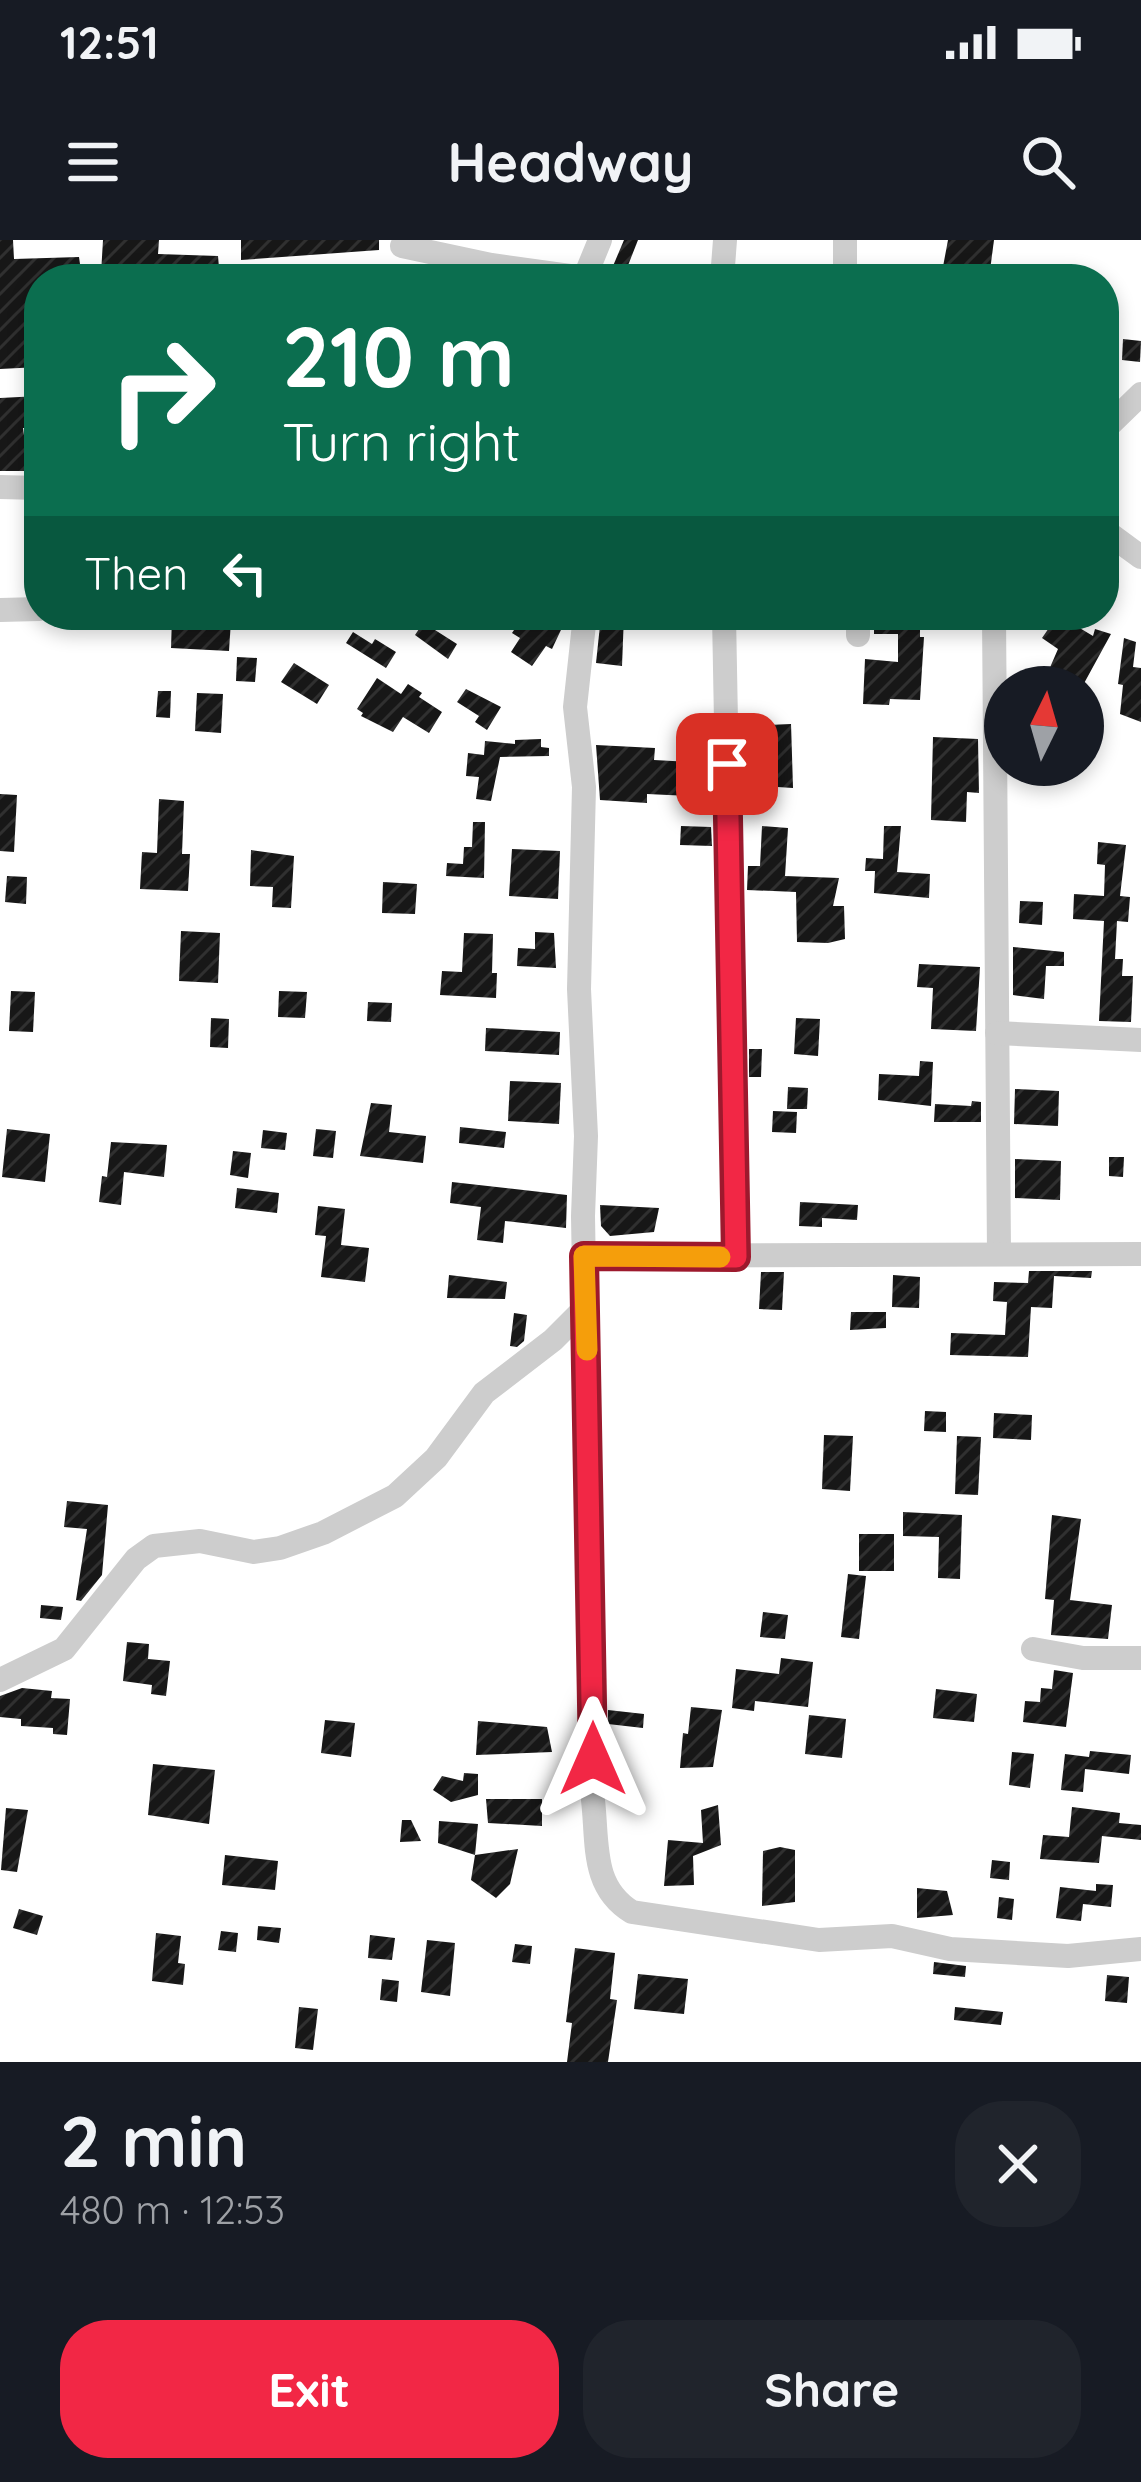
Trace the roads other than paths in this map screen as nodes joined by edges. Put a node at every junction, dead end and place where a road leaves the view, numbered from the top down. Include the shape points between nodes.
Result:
1 (402, 246) dead end
2 (485, 264) edge
3 (1141, 394) edge
4 (1119, 415) edge
5 (583, 630) edge
6 (724, 630) edge
7 (994, 630) edge
8 (997, 1033) junction
9 (1141, 1040) edge
10 (999, 1254) junction
11 (1141, 1254) edge
12 (584, 1256) junction
13 (736, 1257) junction
14 (586, 1306) junction
15 (1033, 1648) dead end
16 (1141, 1658) edge
17 (0, 1680) edge
18 (1141, 1949) edge

1 - 2 street
3 - 4 street
5 - 12 street via 575,707 584,787
6 - 13 street
7 - 8 street
8 - 9 street
8 - 10 street
10 - 11 street
10 - 13 street
12 - 13 street
12 - 14 street
14 - 17 street via 484,1393 436,1458 394,1496 280,1549 200,1541 154,1546 64,1649
14 - 18 street via 593,1800 611,1900 632,1912 819,1940 892,1936 950,1949 1068,1956
15 - 16 street

